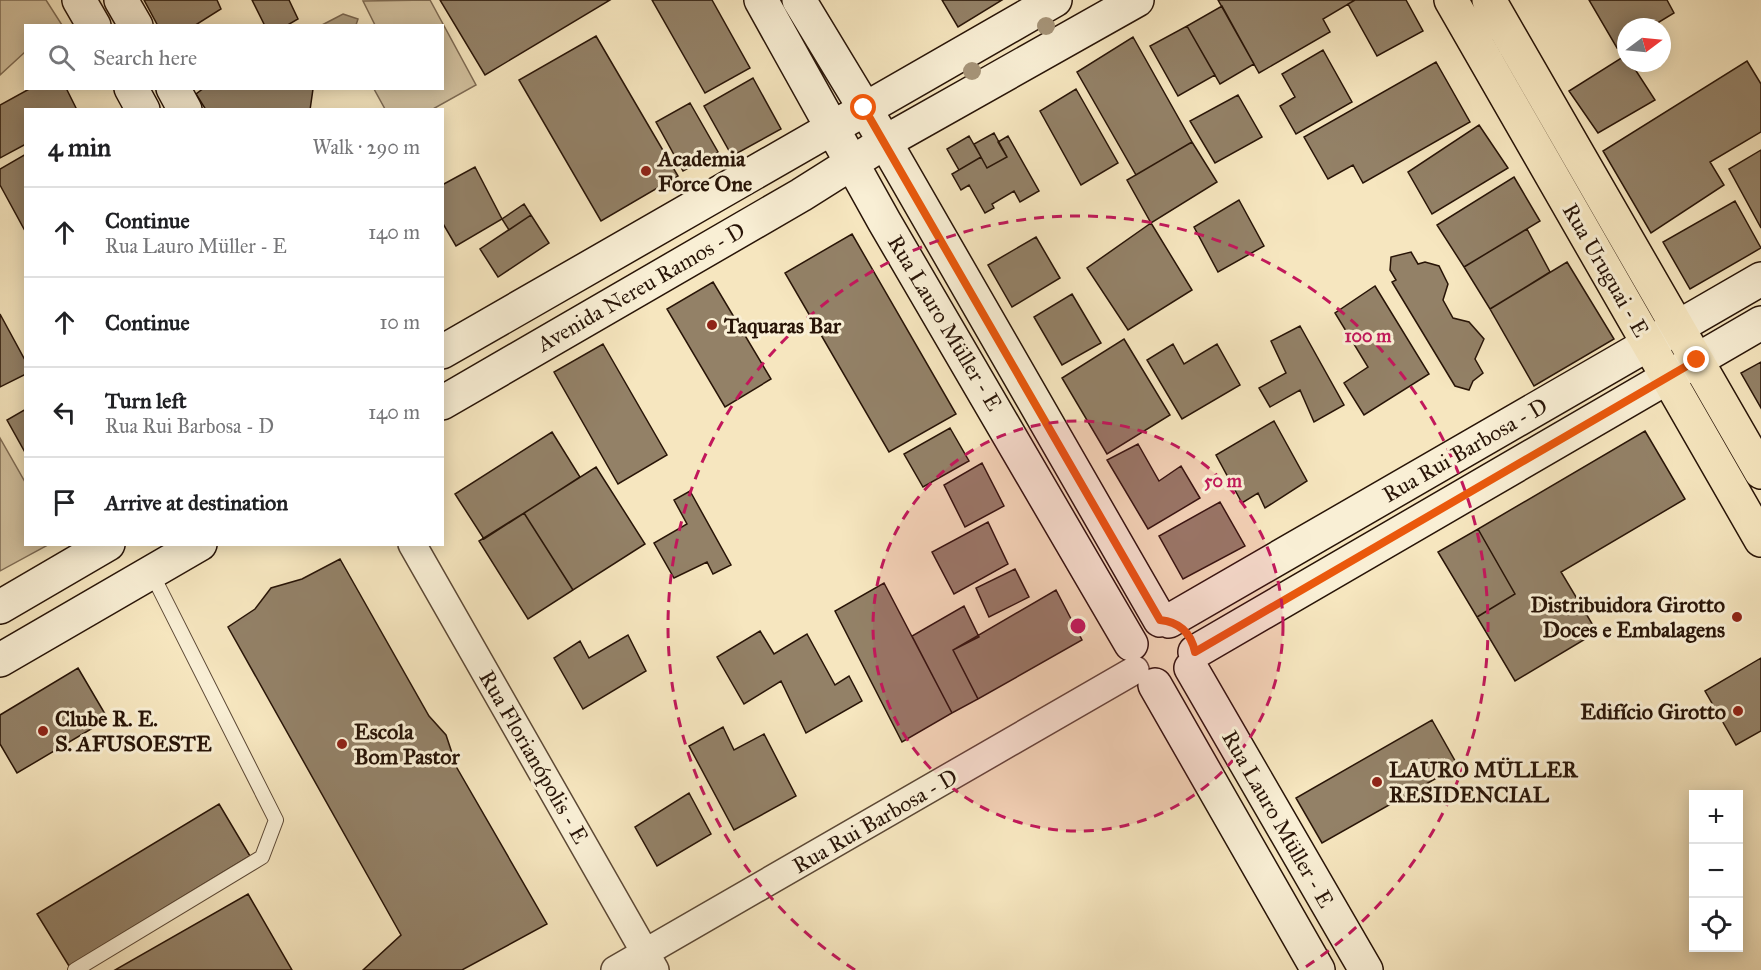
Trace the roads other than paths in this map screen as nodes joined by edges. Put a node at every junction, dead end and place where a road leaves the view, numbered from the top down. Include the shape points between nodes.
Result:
1 (79, 0) edge
2 (121, 0) edge
3 (761, 0) edge
4 (799, 0) edge
5 (1055, 0) edge
6 (1136, 0) edge
7 (1451, 0) edge
8 (1489, 0) edge
9 (93, 24) edge
10 (135, 24) edge
11 (174, 90) edge
12 (874, 103) junction
13 (184, 108) edge
14 (826, 131) junction
15 (891, 139) junction
16 (846, 166) junction
17 (1761, 279) edge
18 (1761, 323) edge
19 (1678, 327) junction
20 (1648, 344) junction
21 (444, 351) edge
22 (1697, 360) junction
23 (1667, 377) junction
24 (444, 402) edge
25 (1761, 472) edge
26 (1761, 540) edge
27 (105, 546) edge
28 (197, 546) edge
29 (413, 546) edge
30 (152, 574) junction
31 (0, 607) edge
32 (1165, 621) junction
33 (0, 660) edge
34 (1193, 660) junction
35 (1140, 666) junction
36 (650, 961) edge
37 (75, 970) edge
38 (615, 970) edge
39 (1318, 970) edge
40 (1366, 970) edge

1 - 9 street
2 - 10 street
3 - 14 street, Rua Lauro Müller - E
4 - 12 street, Rua Lauro Müller - E
5 - 12 street
6 - 15 street
7 - 20 main road, Rua Uruguai - E
8 - 19 main road, Rua Uruguai - E
11 - 13 street
12 - 14 street, Avenida Nereu Ramos - D
12 - 15 street, Rua Lauro Müller - E
14 - 16 street, Rua Lauro Müller - E
14 - 21 street, Avenida Nereu Ramos - D
15 - 16 street, Avenida Nereu Ramos - D
15 - 32 street, Rua Lauro Müller - E
16 - 24 street, Avenida Nereu Ramos - D
16 - 35 street, Rua Lauro Müller - E via 884,221 991,400
17 - 19 street, Rua Rui Barbosa - D
18 - 22 street, Rua Rui Barbosa - D
19 - 20 street, Rua Rui Barbosa - D
19 - 22 main road, Rua Uruguai - E
20 - 23 main road, Rua Uruguai - E
20 - 32 street, Rua Rui Barbosa - D
22 - 23 street, Rua Rui Barbosa - D
22 - 25 main road, Rua Uruguai - E
23 - 26 main road, Rua Uruguai - E
23 - 34 street, Rua Rui Barbosa - D
27 - 31 street
28 - 30 street
29 - 36 street, Rua Florianópolis - E
30 - 33 street
30 - 37 lane via 276,820 262,857
32 - 34 street via 1187,633
32 - 35 street via 1142,627
34 - 35 street via 1176,682
34 - 40 street, Rua Lauro Müller - E
35 - 36 street, Rua Rui Barbosa - D
35 - 39 street, Rua Lauro Müller - E
36 - 38 street, Rua Rui Barbosa - D

